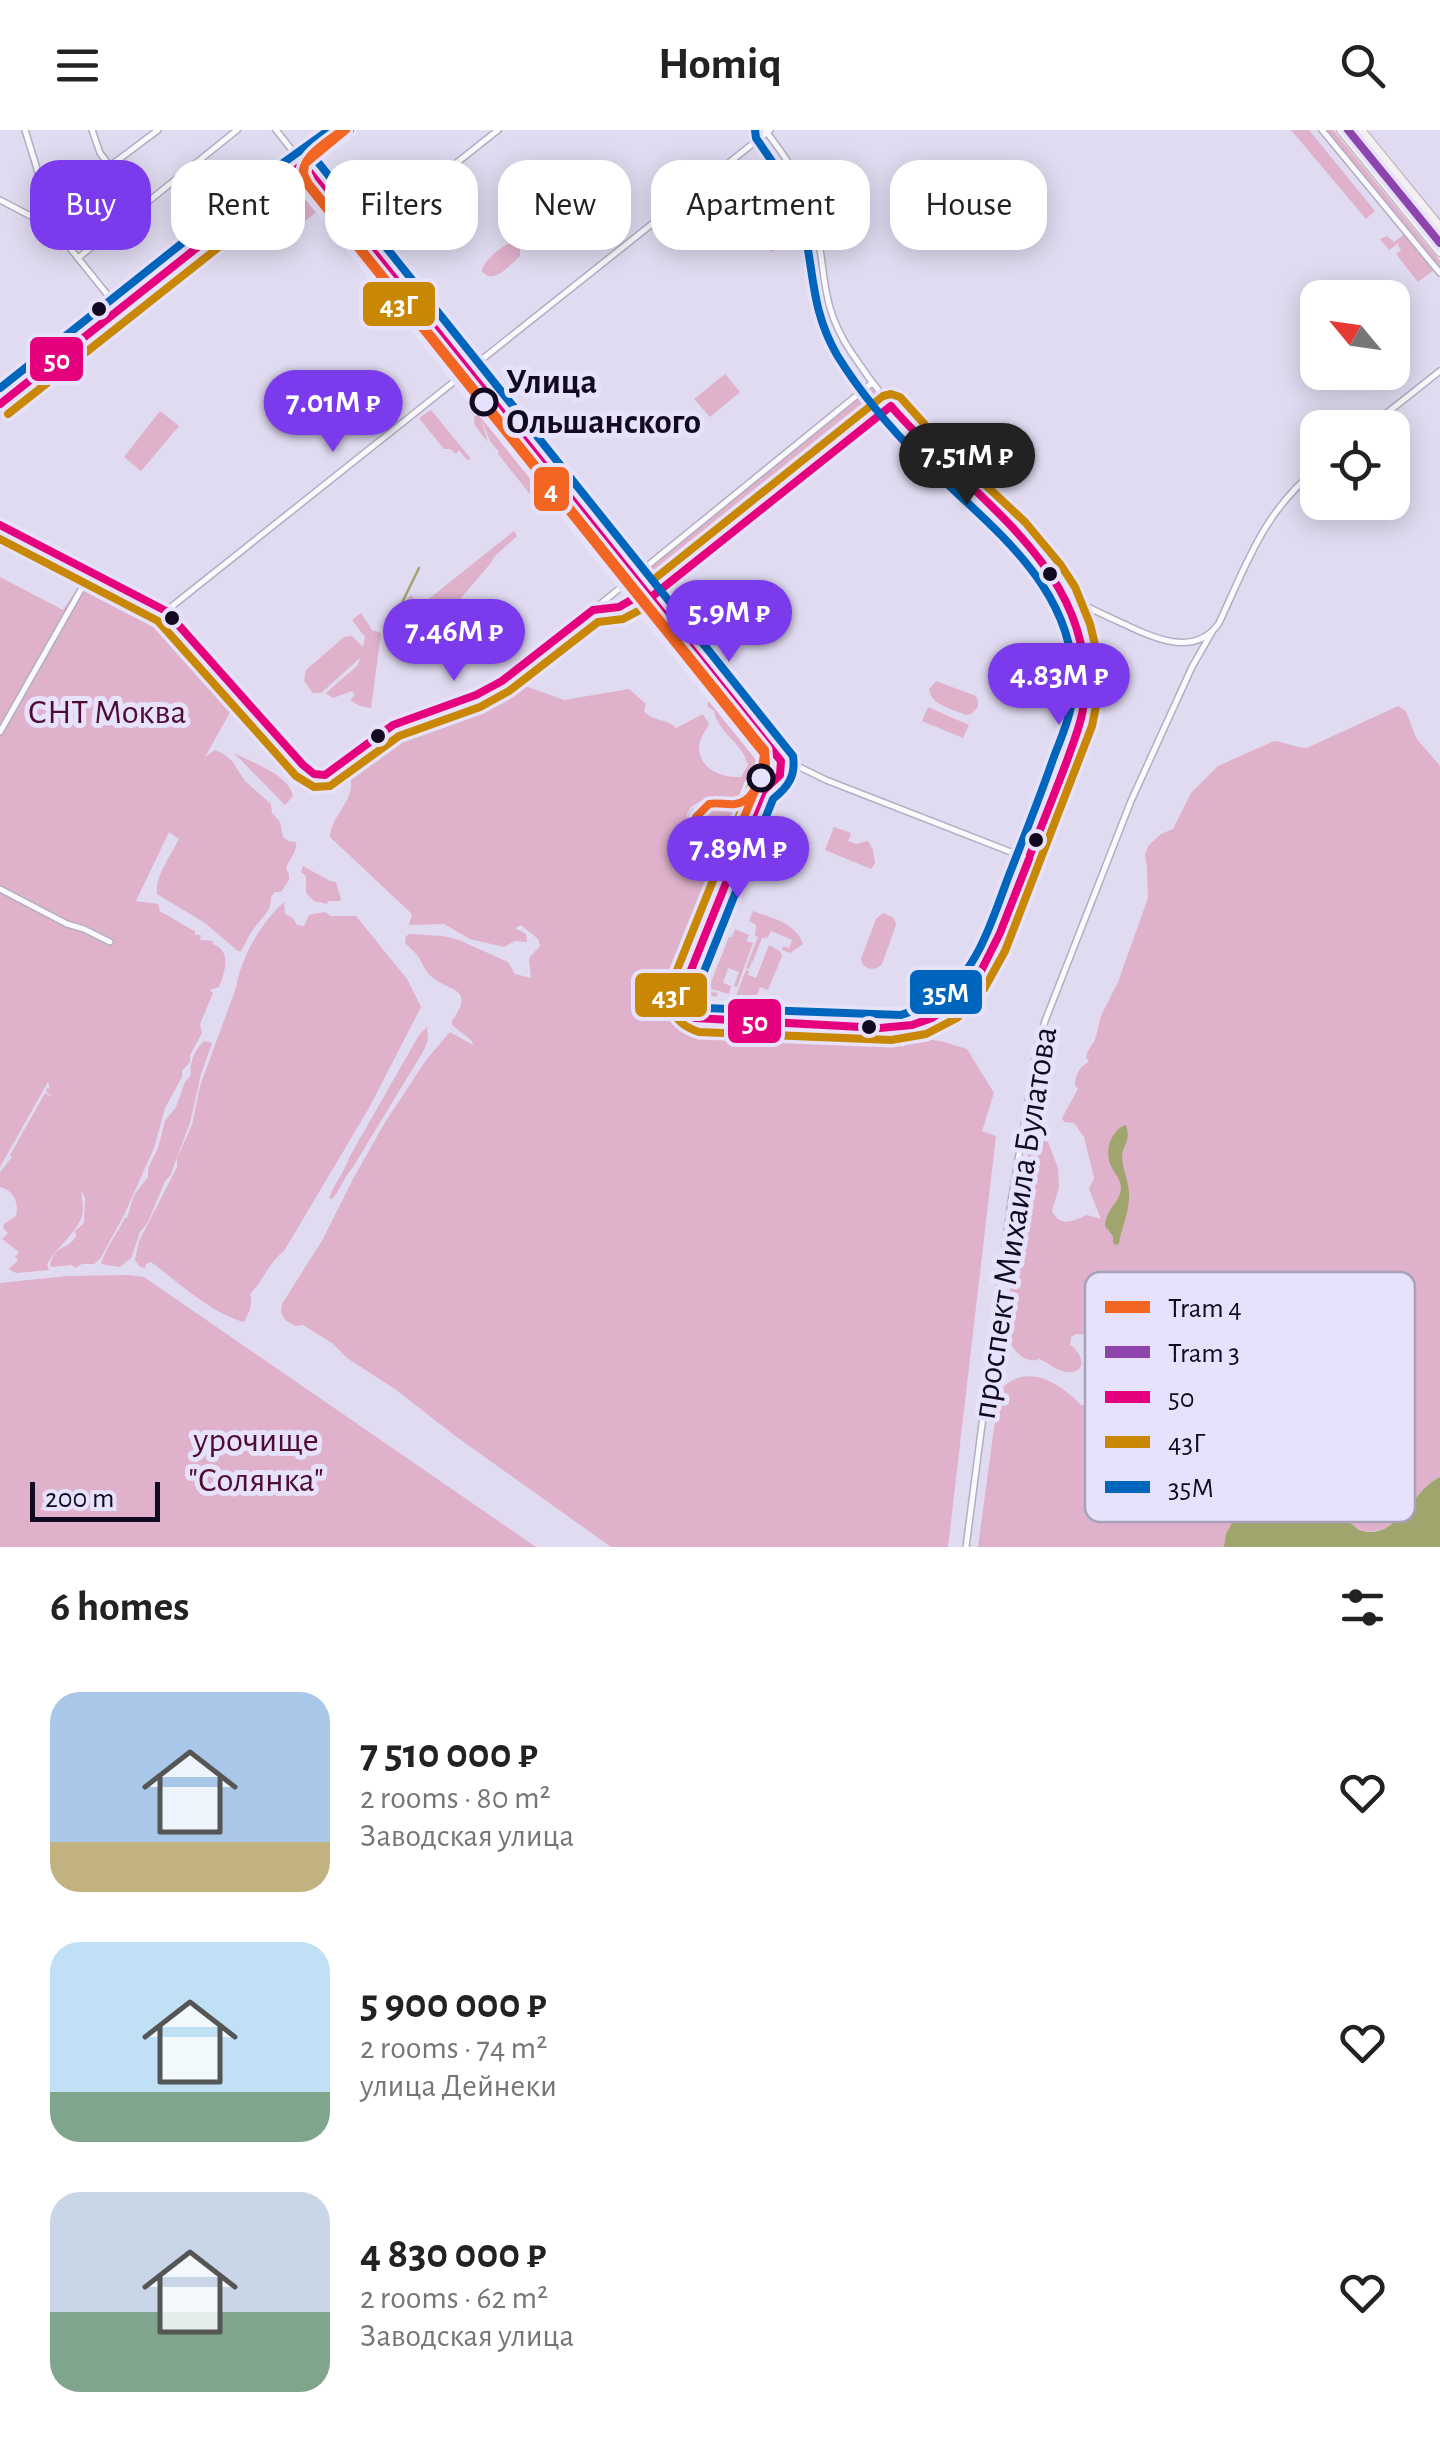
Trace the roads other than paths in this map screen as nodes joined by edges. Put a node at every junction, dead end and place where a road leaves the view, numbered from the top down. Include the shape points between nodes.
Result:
1 (26, 130) edge
2 (92, 130) edge
3 (158, 130) edge
4 (236, 130) edge
5 (276, 130) edge
6 (339, 130) edge
7 (350, 130) edge
8 (498, 130) edge
9 (1322, 130) edge
10 (1341, 130) edge
11 (1361, 130) edge
12 (767, 131) edge
13 (35, 160) edge
14 (105, 160) edge
15 (118, 160) edge
16 (300, 160) edge
17 (460, 160) edge
18 (305, 162) edge
19 (305, 163) edge
20 (305, 167) edge
21 (325, 192) edge
22 (0, 200) edge
23 (30, 216) edge
24 (1440, 230) edge
25 (1431, 241) junction
26 (72, 250) edge
27 (194, 250) edge
28 (372, 250) edge
29 (1440, 252) edge
30 (78, 258) junction
31 (1440, 273) edge
32 (119, 309) junction
33 (468, 370) junction
34 (1440, 371) edge
35 (872, 383) junction
36 (0, 404) edge
37 (891, 406) junction
38 (1391, 410) edge
39 (1300, 483) edge
40 (0, 525) edge
41 (91, 572) junction
42 (633, 576) junction
43 (640, 585) junction
44 (1065, 595) junction
45 (606, 598) junction
46 (650, 598) junction
47 (629, 602) junction
48 (1083, 605) junction
49 (621, 606) junction
50 (593, 610) junction
51 (166, 611) junction
52 (1074, 616) junction
53 (1212, 632) junction
54 (0, 732) edge
55 (778, 756) junction
56 (798, 767) junction
57 (775, 782) junction
58 (764, 791) junction
59 (1029, 859) junction
60 (0, 889) edge
61 (110, 942) dead end
62 (966, 1547) edge

1 - 13 street
2 - 14 street
3 - 15 street
4 - 30 street
5 - 16 street
6 - 18 main road
7 - 19 main road
8 - 17 street
9 - 31 street
10 - 25 main road
11 - 24 main road
12 - 33 street
12 - 35 street via 812,210 832,319
20 - 21 main road
22 - 23 street
24 - 25 main road
25 - 29 main road
26 - 30 street
27 - 32 main road
28 - 33 main road
30 - 32 street
32 - 36 main road
33 - 42 main road
33 - 51 street
34 - 38 street
35 - 37 street
35 - 42 street
37 - 44 street via 1017,532
37 - 46 street
39 - 53 street, проспект Михаила Булатова via 1269,520
40 - 41 street
41 - 51 street
41 - 54 street
42 - 43 main road
42 - 45 street
43 - 46 main road
43 - 47 street
44 - 48 street
44 - 52 street
45 - 49 street via 609,606
45 - 50 street
46 - 47 street
46 - 55 main road
47 - 49 street
48 - 52 street
48 - 53 street via 1166,642
49 - 50 street
50 - 51 street via 492,687 393,725 316,776
52 - 59 street via 1085,650 1085,700
53 - 62 street, проспект Михаила Булатова via 1131,801 1037,1048
55 - 56 street
55 - 57 street via 782,767
55 - 58 street
56 - 57 street
56 - 59 street
57 - 58 street
58 - 59 street via 687,980 684,1010 701,1020 903,1028 930,1019 974,982
60 - 61 street

